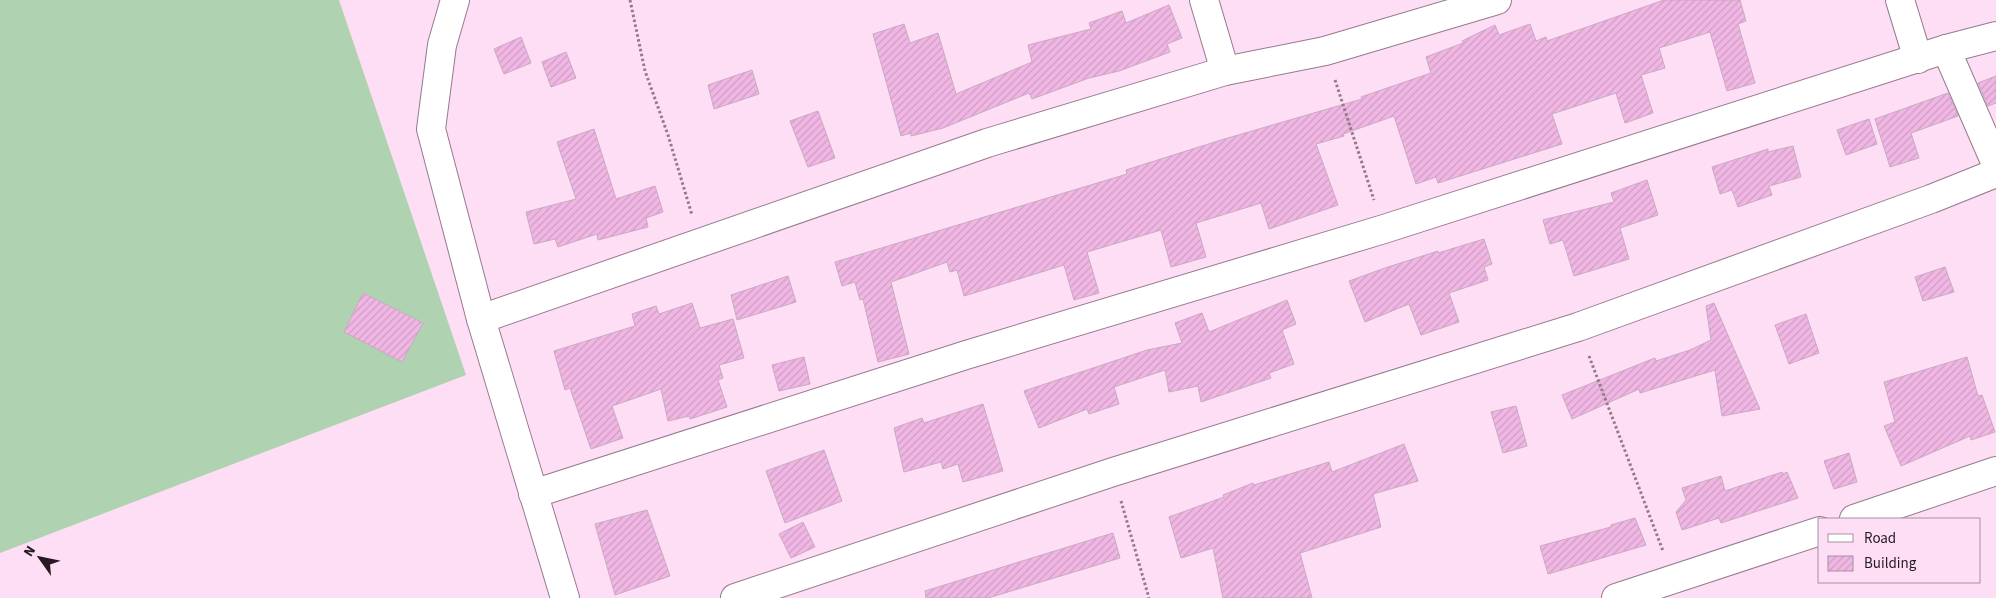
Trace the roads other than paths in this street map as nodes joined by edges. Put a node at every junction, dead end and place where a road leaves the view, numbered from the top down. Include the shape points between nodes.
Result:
1 (455, 0) edge
2 (1204, 0) edge
3 (1497, 0) edge
4 (1900, 0) edge
5 (1996, 36) edge
6 (1946, 49) junction
7 (1918, 59) junction
8 (1225, 70) junction
9 (1996, 164) edge
10 (1996, 173) edge
11 (481, 319) junction
12 (1996, 472) edge
13 (532, 494) junction
14 (1857, 518) edge
15 (1818, 532) edge
16 (565, 598) edge
17 (735, 598) edge
18 (1616, 598) edge

1 - 11 street via 442,45 431,129
2 - 8 street
3 - 8 street via 1325,51
4 - 7 street
5 - 6 street
6 - 7 street
6 - 9 street
7 - 13 street via 1384,229 966,355
8 - 11 street via 987,143
10 - 17 street via 1578,327 1113,472
11 - 13 street
12 - 14 street
13 - 16 street
15 - 18 street

